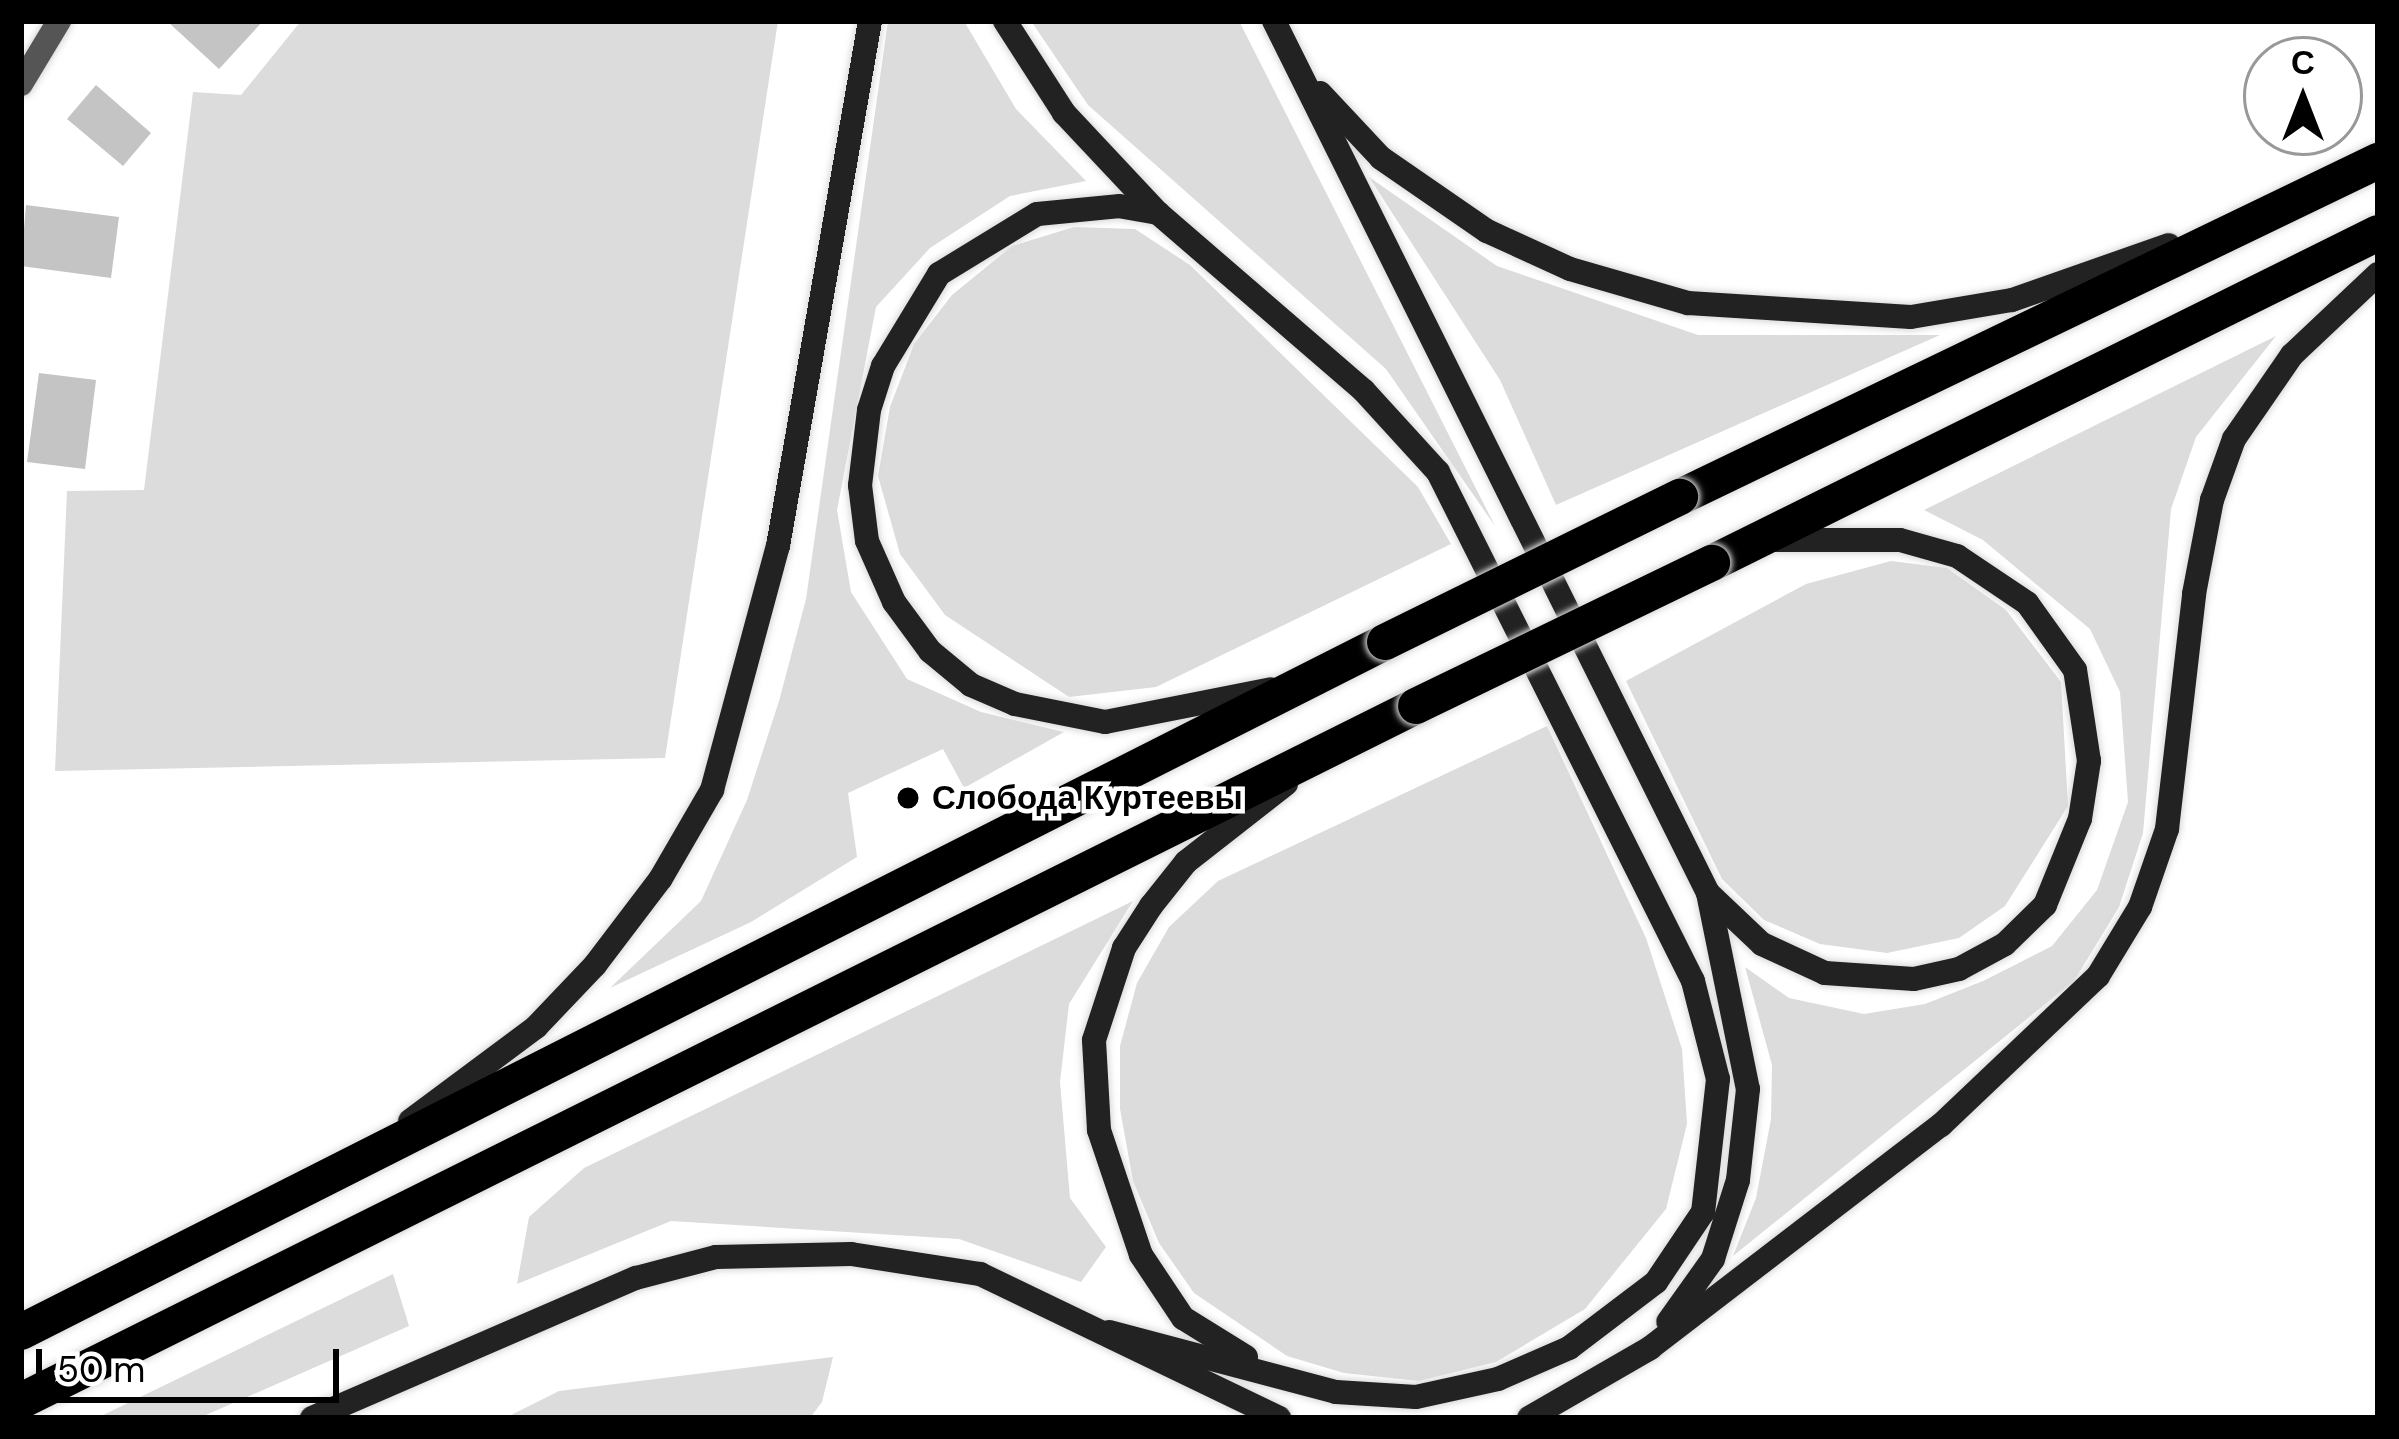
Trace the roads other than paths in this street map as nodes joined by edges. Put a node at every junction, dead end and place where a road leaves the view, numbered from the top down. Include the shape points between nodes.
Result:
1 (59, 21) edge
2 (870, 21) edge
3 (1005, 21) edge
4 (1274, 21) edge
5 (1287, 50) junction
6 (21, 84) edge
7 (2378, 160) edge
8 (2285, 204) junction
9 (1158, 212) junction
10 (2378, 233) edge
11 (2378, 274) edge
12 (1750, 543) junction
13 (1302, 682) junction
14 (1335, 745) junction
15 (1708, 892) junction
16 (351, 1165) junction
17 (21, 1332) edge
18 (1109, 1332) junction
19 (1650, 1348) junction
20 (1336, 1391) junction
21 (21, 1401) edge
22 (312, 1418) edge
23 (1279, 1418) edge
24 (1529, 1418) edge

1 - 6 street
2 - 16 street via 778,546 712,790 661,878 536,1027
3 - 9 street via 1064,113
4 - 5 street
5 - 8 street via 1381,158 1455,211 1570,269 1708,307 1911,317 2012,300
5 - 15 street
7 - 8 highway
8 - 13 highway, bridge
9 - 13 street via 1120,206 1037,214 939,274 883,366 869,410 860,485 867,541 894,602 930,651 971,685 1015,704 1105,722
9 - 20 street via 1364,391 1438,472 1693,982 1718,1079 1703,1212 1656,1282 1569,1348 1498,1379 1417,1397
10 - 12 highway
11 - 19 street via 2292,355 2234,439 2212,500 2194,594 2168,829 2140,908 2098,976 1941,1125
12 - 14 highway, bridge
12 - 15 street via 1860,534 1957,556 1998,578 2053,631 2075,670 2089,761 2080,819 2044,905 2005,944 1959,969 1914,980 1825,973 1762,944
13 - 16 highway
14 - 20 street via 1186,862 1151,906 1104,996 1093,1093 1112,1186 1141,1255 1183,1318 1233,1352
14 - 21 highway
15 - 19 street via 1748,1088 1738,1180 1713,1259
16 - 17 highway
18 - 20 street
18 - 22 street via 980,1274 916,1261 716,1257 636,1278
18 - 23 street
19 - 24 street

